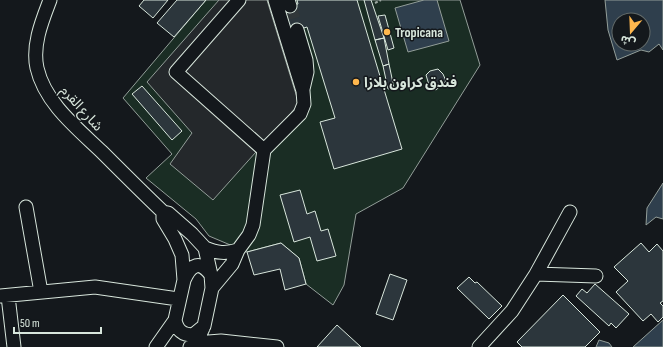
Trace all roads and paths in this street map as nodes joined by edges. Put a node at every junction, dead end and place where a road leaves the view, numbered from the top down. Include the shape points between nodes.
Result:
1 (50, 0) edge
2 (238, 0) edge
3 (275, 0) edge
4 (381, 0) edge
5 (375, 3) dead end
6 (297, 30) tunnel mouth
7 (303, 91) junction
8 (264, 150) junction
9 (26, 207) dead end
10 (163, 212) junction
11 (570, 212) dead end
12 (205, 248) junction
13 (238, 250) junction
14 (536, 274) junction
15 (596, 276) dead end
16 (184, 280) junction
17 (212, 282) junction
18 (41, 292) junction
19 (4, 296) edge
20 (178, 299) junction
21 (175, 320) junction
22 (204, 326) junction
23 (193, 345) edge
24 (14, 347) edge
25 (156, 347) edge
26 (277, 347) edge
27 (479, 347) edge

1 - 10 street, شارع القرم via 41,24 36,52 37,68 45,89 61,112
2 - 8 street via 176,72
3 - 7 street
4 - 5 path
6 - 7 street via 307,66
7 - 8 street via 304,104 300,114
8 - 13 street via 253,225
9 - 18 street
10 - 12 street, شارع القرم via 168,213
10 - 16 street, شارع القرم via 163,219 182,255
11 - 14 street
12 - 13 street via 216,253
12 - 17 street
13 - 17 street via 232,264
14 - 15 street
14 - 27 street via 512,311
16 - 17 street via 188,270 193,266 200,266 206,269
16 - 20 street, شارع القرم
17 - 22 street
18 - 19 street
18 - 20 street via 95,288
19 - 24 street
20 - 21 street, شارع القرم
21 - 22 street via 177,328 187,335 194,335
21 - 25 street, شارع القرم
22 - 23 street
23 - 26 street via 221,341

